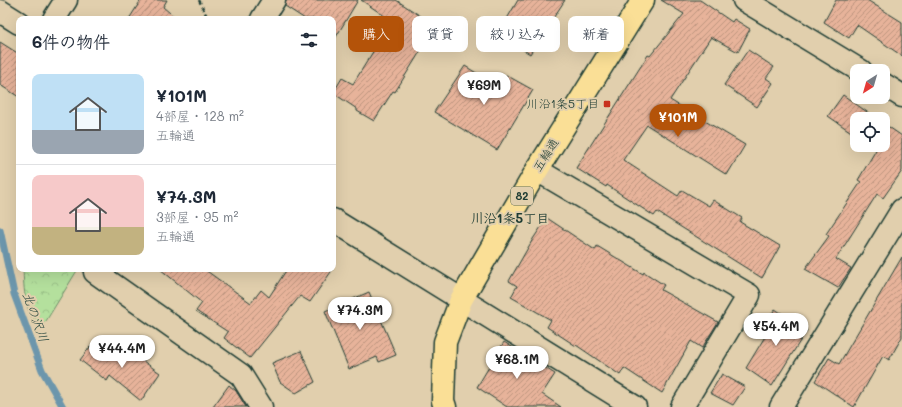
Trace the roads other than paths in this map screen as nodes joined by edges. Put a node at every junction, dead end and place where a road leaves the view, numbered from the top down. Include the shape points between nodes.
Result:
1 (66, 0) edge
2 (274, 0) edge
3 (643, 0) edge
4 (744, 0) edge
5 (0, 11) edge
6 (56, 16) edge
7 (264, 16) edge
8 (16, 21) edge
9 (850, 64) edge
10 (890, 88) edge
11 (902, 96) edge
12 (537, 170) junction
13 (902, 210) edge
14 (336, 222) edge
15 (95, 272) edge
16 (461, 300) junction
17 (262, 407) edge
18 (445, 407) edge
19 (635, 407) edge
20 (682, 407) edge
21 (781, 407) edge

1 - 6 street
2 - 7 street
3 - 12 main road, 五輪通 / 82
4 - 9 street
5 - 8 street
10 - 11 street
12 - 16 main road, 五輪通 / 82
12 - 20 street via 748,296
13 - 21 street
14 - 16 street
15 - 17 street via 241,375
16 - 18 main road, 五輪通 / 82 via 445,342
16 - 19 street

